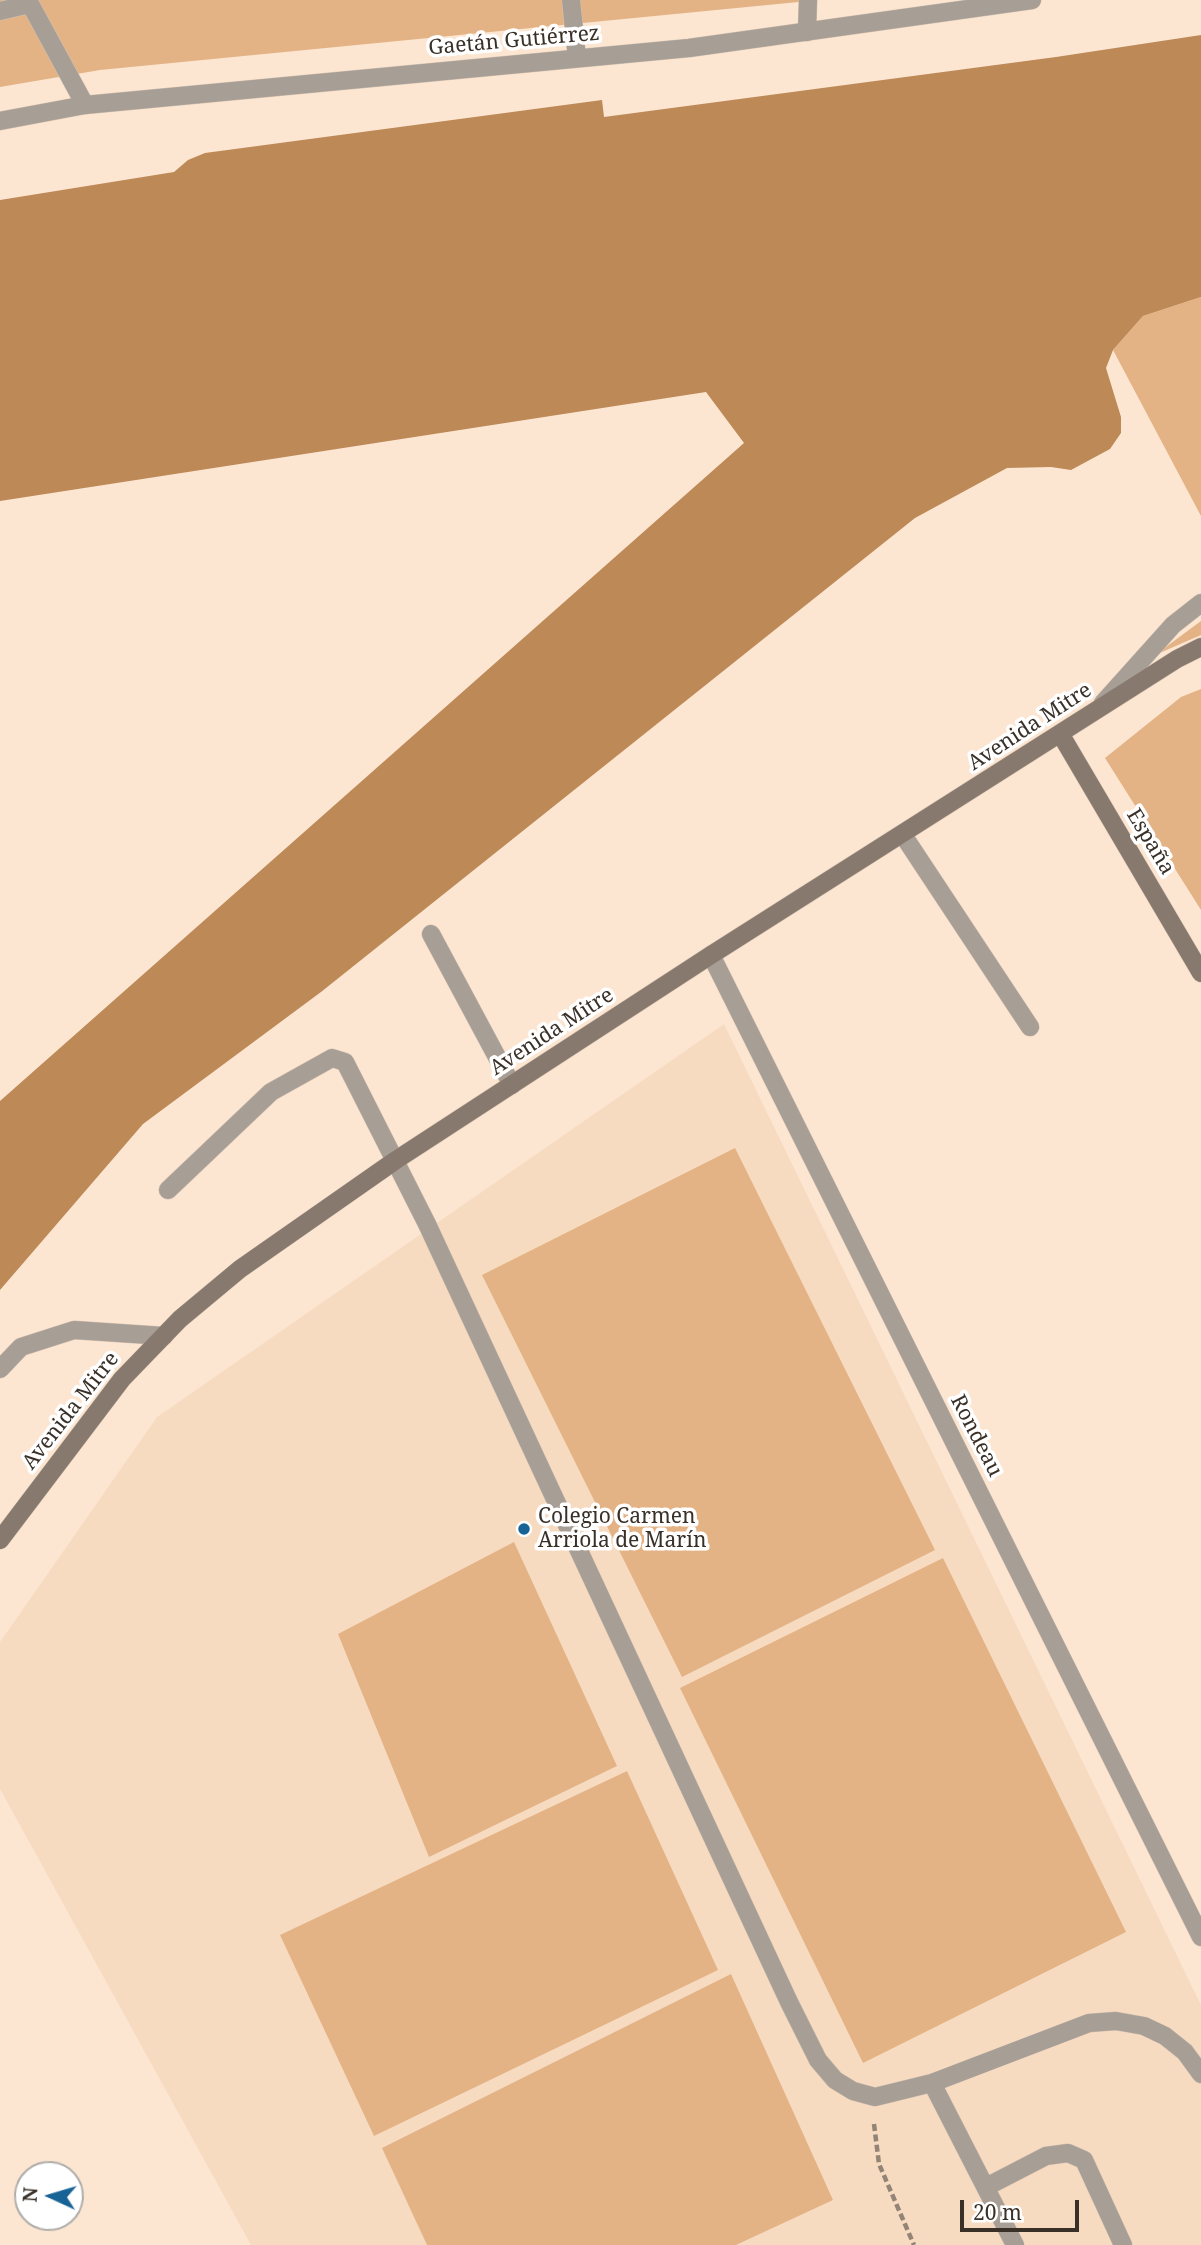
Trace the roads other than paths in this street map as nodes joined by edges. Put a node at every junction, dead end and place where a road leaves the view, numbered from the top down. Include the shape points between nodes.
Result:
1 (571, 0) edge
2 (808, 0) edge
3 (1032, 0) edge
4 (29, 2) edge
5 (0, 11) edge
6 (807, 32) junction
7 (577, 58) junction
8 (85, 105) junction
9 (0, 121) edge
10 (1201, 603) edge
11 (1201, 647) edge
12 (1093, 714) junction
13 (1061, 735) junction
14 (903, 835) junction
15 (431, 934) dead end
16 (711, 956) junction
17 (1201, 973) edge
18 (1030, 1027) dead end
19 (512, 1085) junction
20 (396, 1160) junction
21 (168, 1190) dead end
22 (164, 1336) junction
23 (0, 1369) edge
24 (0, 1540) edge
25 (1196, 1915) edge
26 (1201, 1937) edge
27 (1201, 2074) edge
28 (932, 2083) junction
29 (986, 2187) junction
30 (1015, 2245) edge
31 (1123, 2245) edge

1 - 7 street
2 - 6 street
3 - 6 street, Gaetán Gutiérrez
4 - 5 street
4 - 8 street
6 - 7 street, Gaetán Gutiérrez
7 - 8 street, Gaetán Gutiérrez
8 - 9 street, Gaetán Gutiérrez
10 - 12 street via 1173,625
11 - 12 street, Avenida Mitre
12 - 13 street, Avenida Mitre
13 - 14 street, Avenida Mitre
13 - 17 street, España
14 - 16 street, Avenida Mitre
14 - 18 street
15 - 19 street
16 - 19 street, Avenida Mitre
16 - 25 street, Rondeau
19 - 20 street, Avenida Mitre
20 - 21 street via 345,1062 332,1058 271,1092
20 - 22 street, Avenida Mitre via 240,1269
20 - 28 street via 817,2060 835,2080 875,2097
22 - 23 street via 74,1329 21,1346
22 - 24 street, Avenida Mitre via 122,1379
25 - 26 street, Rondeau
27 - 28 street via 1185,2052 1165,2036 1116,2021 1089,2023
28 - 29 street
29 - 30 street
29 - 31 street via 1046,2156 1068,2153 1084,2160

